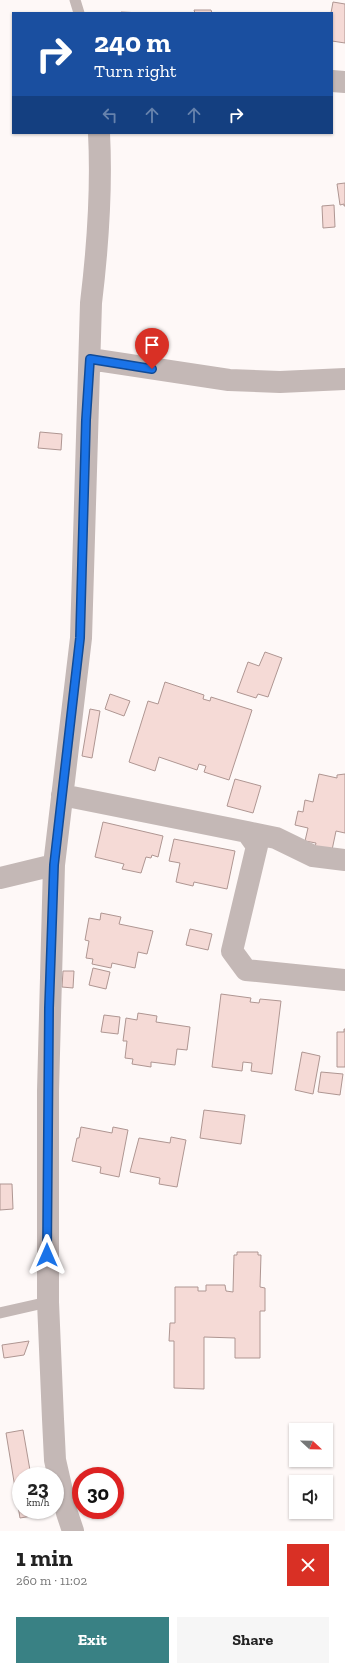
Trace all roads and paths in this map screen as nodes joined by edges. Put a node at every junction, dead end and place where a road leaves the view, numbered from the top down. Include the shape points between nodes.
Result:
1 (75, 0) edge
2 (79, 12) edge
3 (333, 81) edge
4 (345, 82) edge
5 (99, 134) edge
6 (90, 359) junction
7 (345, 379) edge
8 (62, 795) junction
9 (247, 832) junction
10 (345, 860) edge
11 (54, 865) junction
12 (0, 878) edge
13 (345, 980) edge
14 (48, 1302) junction
15 (0, 1313) edge
16 (73, 1531) edge

1 - 2 lane
3 - 4 street
5 - 6 street via 101,179 91,303
6 - 7 street via 229,380 280,382
6 - 8 street via 80,638
8 - 9 street
8 - 11 street
9 - 10 street via 276,838 313,856
9 - 13 street via 257,846 232,951 246,970
11 - 12 street
11 - 14 street via 48,1076
14 - 15 lane
14 - 16 street via 55,1460

